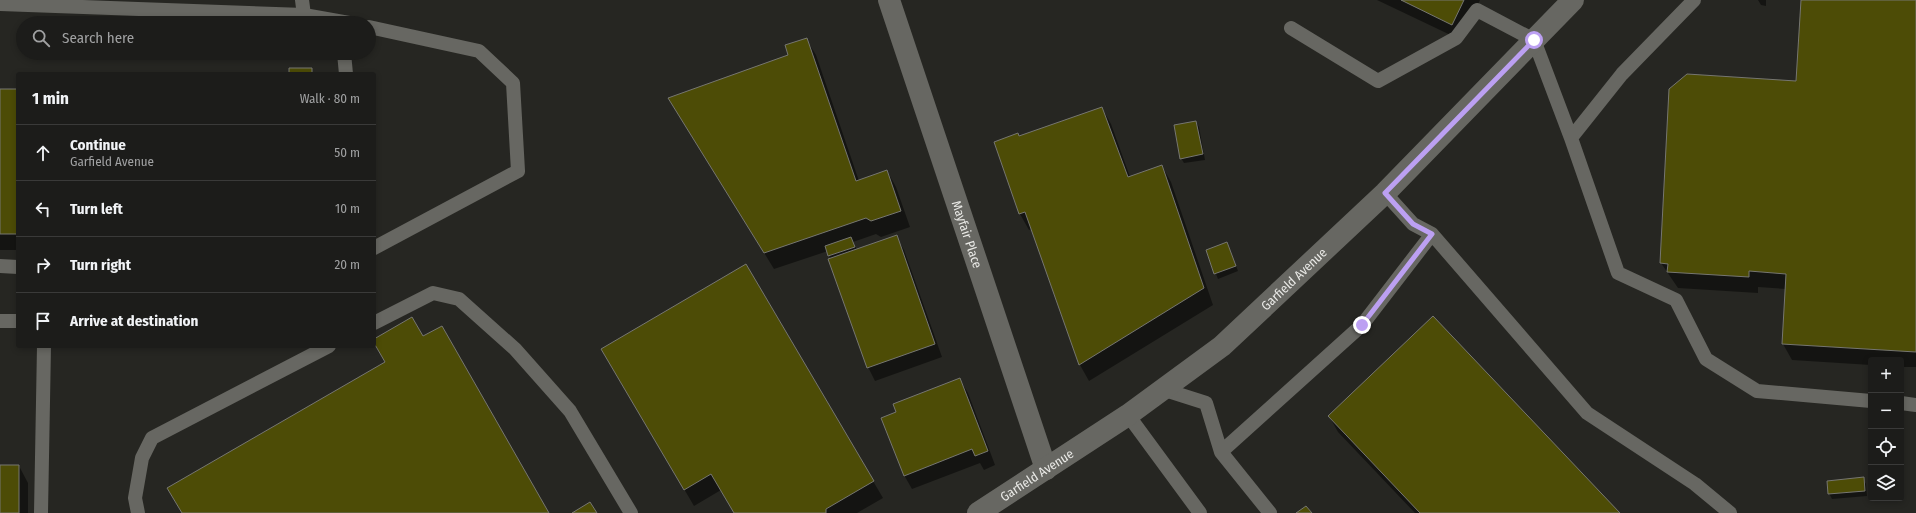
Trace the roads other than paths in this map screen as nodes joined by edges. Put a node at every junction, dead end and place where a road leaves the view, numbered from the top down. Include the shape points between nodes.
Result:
1 (302, 0) edge
2 (889, 0) edge
3 (1573, 0) edge
4 (1694, 0) edge
5 (0, 4) edge
6 (304, 15) junction
7 (310, 16) edge
8 (376, 28) edge
9 (1291, 28) dead end
10 (1534, 40) junction
11 (345, 60) edge
12 (346, 72) edge
13 (1571, 138) junction
14 (1385, 193) junction
15 (1432, 234) junction
16 (376, 247) edge
17 (0, 266) edge
18 (16, 267) edge
19 (0, 321) edge
20 (16, 321) edge
21 (376, 322) edge
22 (44, 348) edge
23 (325, 348) edge
24 (1162, 389) junction
25 (1868, 401) edge
26 (1904, 403) edge
27 (1916, 405) edge
28 (1128, 415) junction
29 (1221, 452) junction
30 (1046, 469) junction
31 (41, 513) edge
32 (138, 513) edge
33 (631, 513) edge
34 (978, 513) edge
35 (1200, 513) edge
36 (1270, 513) edge
37 (1730, 513) edge

1 - 6 lane
2 - 30 street, Mayfair Place
3 - 10 street, Garfield Avenue
4 - 13 lane via 1622,74
5 - 6 lane
6 - 7 lane
8 - 16 lane via 479,50 513,83 518,171
9 - 10 lane via 1378,81 1456,38 1477,10
10 - 13 lane
10 - 14 street, Garfield Avenue
11 - 12 lane
13 - 25 lane via 1618,273 1676,300 1706,359 1757,391
14 - 15 lane via 1413,224
14 - 24 street, Garfield Avenue via 1222,346
15 - 29 lane via 1362,325
15 - 37 lane via 1587,413 1695,484
17 - 18 lane
19 - 20 lane
21 - 33 lane via 432,293 459,299 515,349 570,411
22 - 31 lane
23 - 32 lane via 152,438 142,458 135,498
24 - 28 street, Garfield Avenue
24 - 29 lane via 1206,403
26 - 27 lane
28 - 30 street, Garfield Avenue
28 - 35 lane
29 - 36 lane
30 - 34 street, Garfield Avenue

